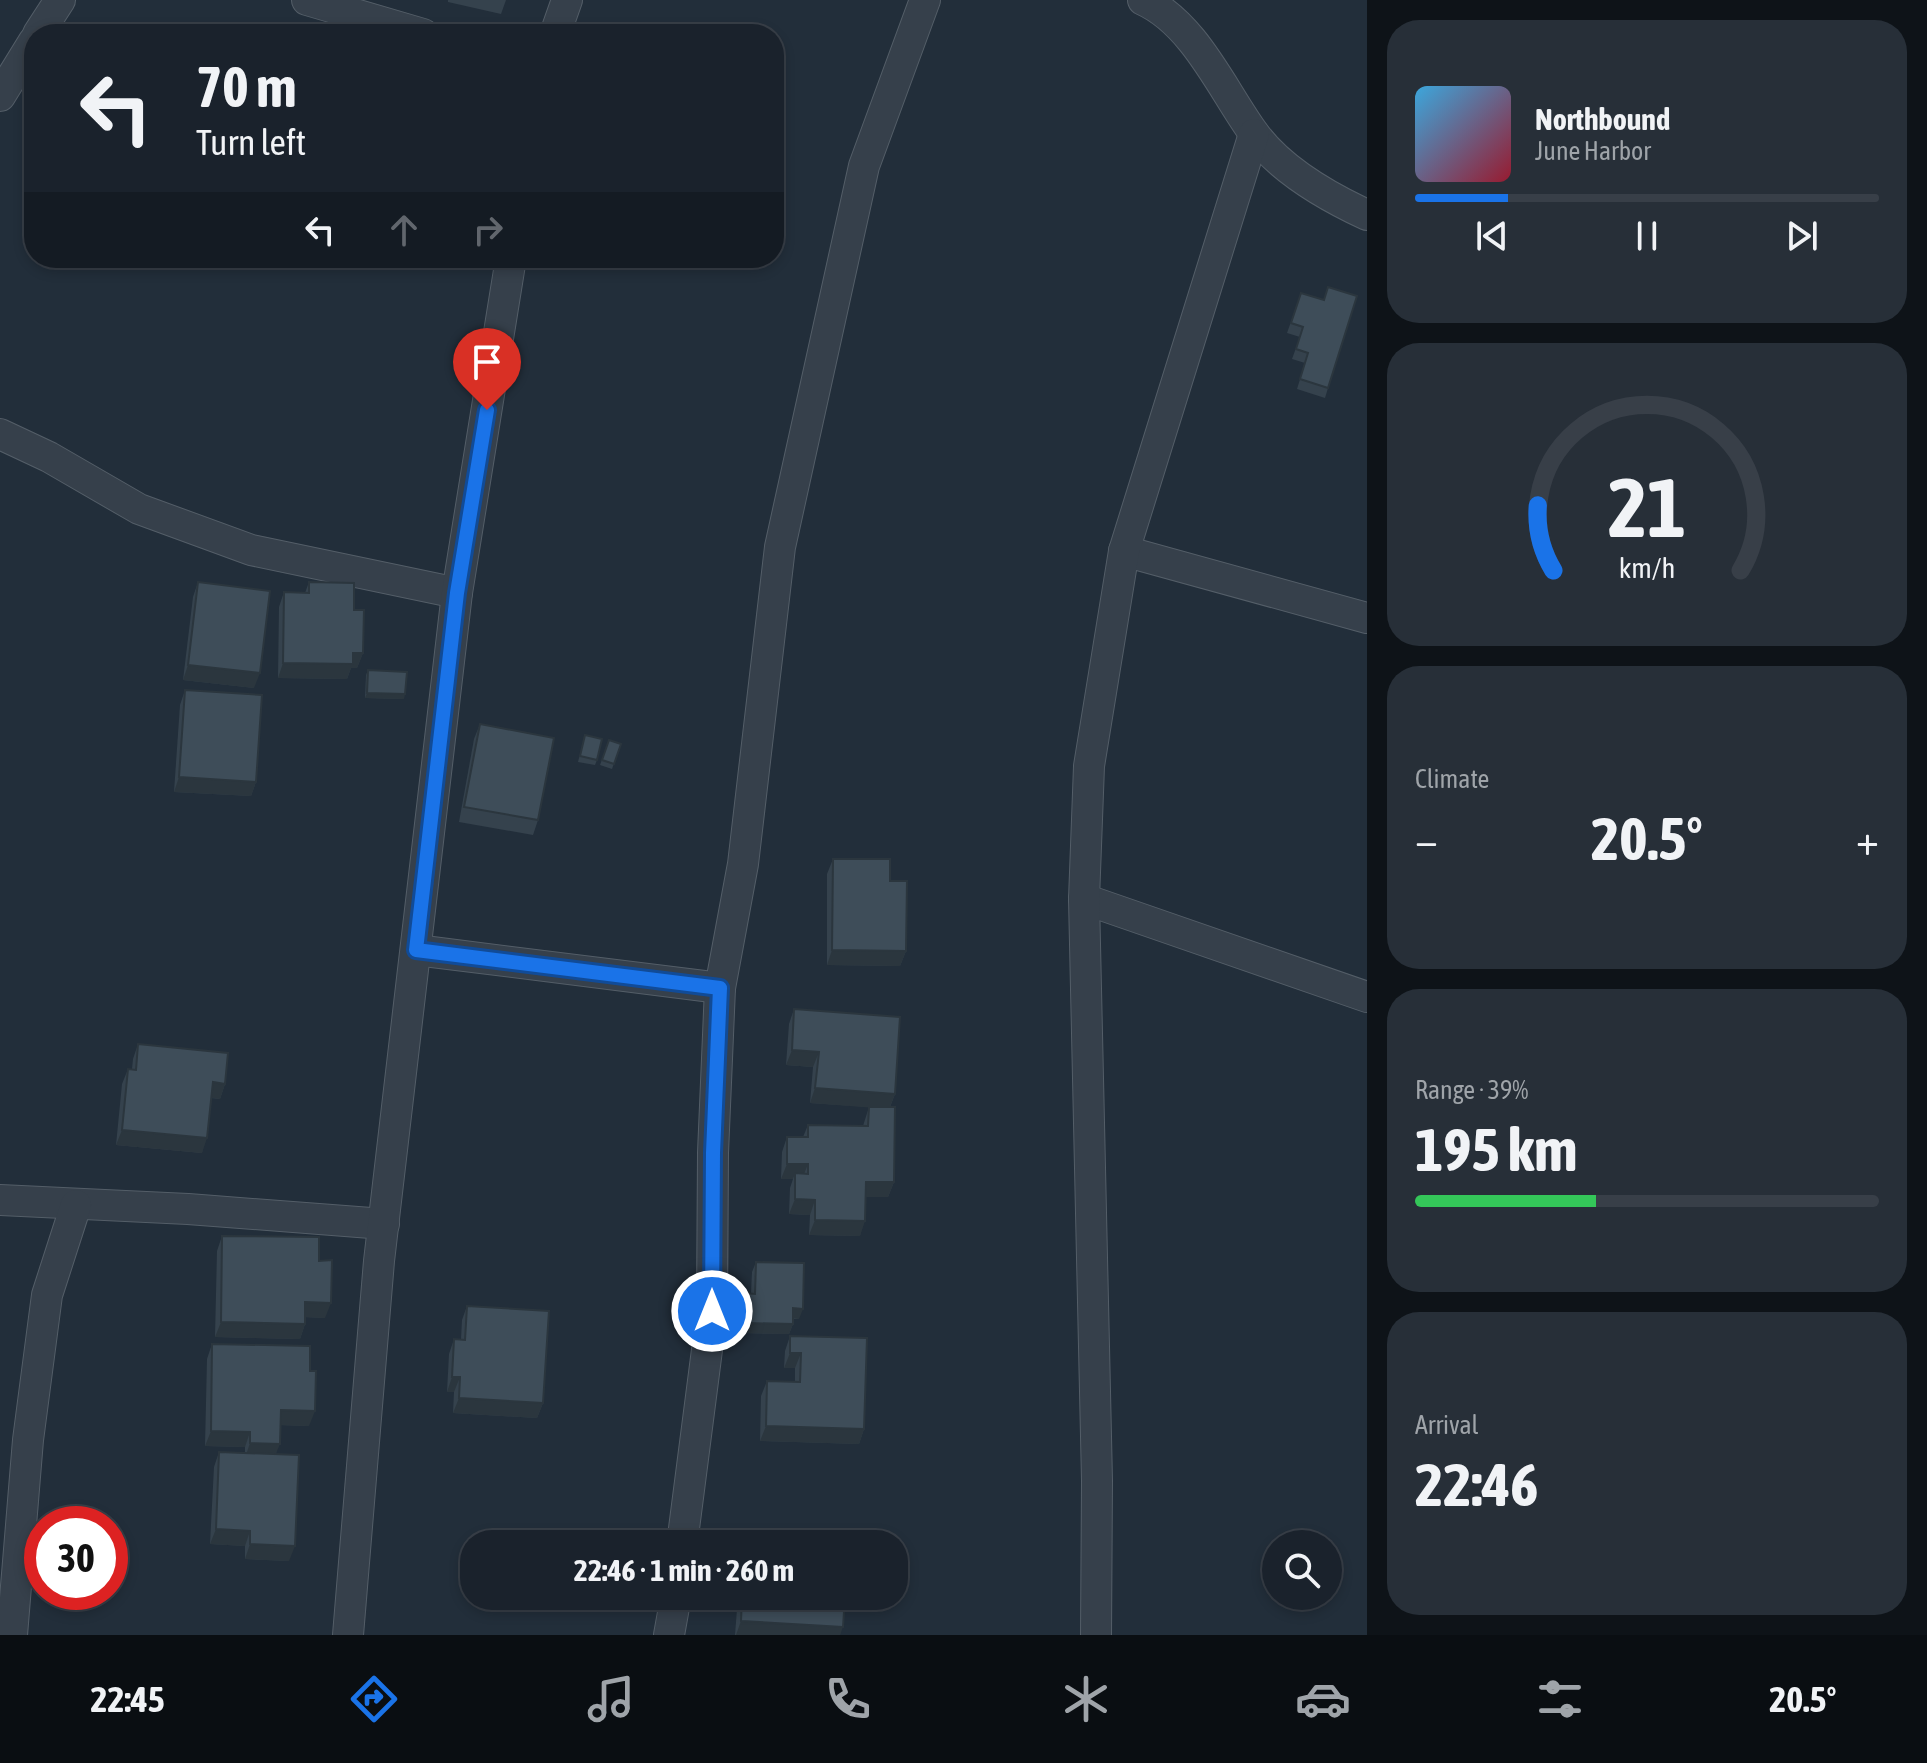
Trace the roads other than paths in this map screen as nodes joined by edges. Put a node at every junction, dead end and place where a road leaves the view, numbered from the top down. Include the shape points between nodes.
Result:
1 (60, 0) edge
2 (307, 0) edge
3 (567, 0) edge
4 (925, 0) edge
5 (1143, 0) edge
6 (44, 24) edge
7 (389, 24) edge
8 (559, 24) edge
9 (24, 57) edge
10 (0, 96) edge
11 (1254, 134) junction
12 (1367, 215) edge
13 (509, 268) edge
14 (0, 434) edge
15 (1124, 551) junction
16 (457, 593) junction
17 (1367, 618) edge
18 (1084, 899) junction
19 (416, 950) junction
20 (720, 988) junction
21 (1367, 997) edge
22 (0, 1200) edge
23 (76, 1205) junction
24 (384, 1224) junction
25 (684, 1530) edge
26 (673, 1610) edge
27 (356, 1634) edge
28 (12, 1635) edge
29 (669, 1635) edge
30 (1096, 1635) edge

1 - 6 street
2 - 7 street
3 - 8 street
4 - 20 street via 864,166 784,532 743,864
5 - 11 street via 1188,35
9 - 10 street
11 - 12 street via 1292,171
11 - 15 street
13 - 16 street
14 - 16 street via 139,509 251,550
15 - 17 street
15 - 18 street via 1089,766
16 - 19 street
18 - 21 street
18 - 30 street
19 - 20 street
19 - 24 street
20 - 25 street via 712,1311
22 - 23 street
23 - 24 street
23 - 28 street via 47,1295 28,1440
24 - 27 street
26 - 29 street

